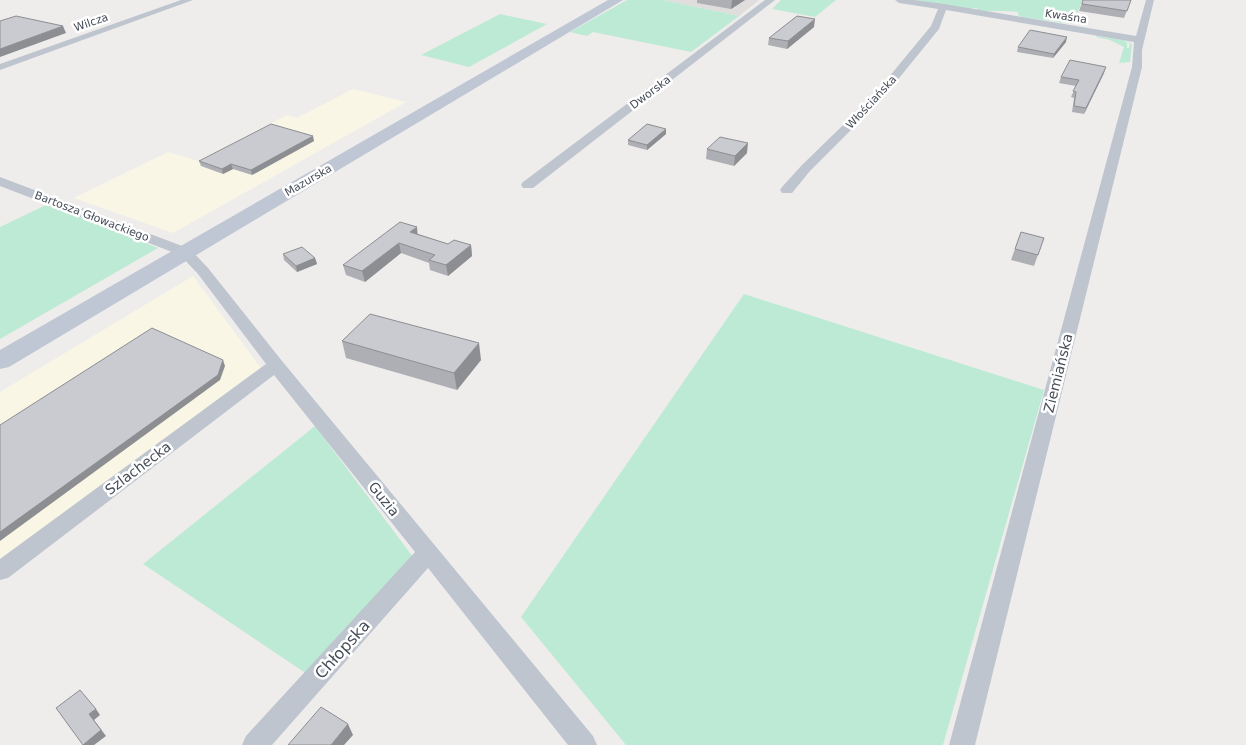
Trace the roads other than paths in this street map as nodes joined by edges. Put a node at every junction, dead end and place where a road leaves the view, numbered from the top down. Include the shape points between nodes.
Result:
1 (189, 0) edge
2 (617, 0) edge
3 (771, 0) edge
4 (899, 0) edge
5 (1150, 0) edge
6 (944, 7) junction
7 (1140, 40) junction
8 (0, 67) edge
9 (0, 180) edge
10 (528, 185) dead end
11 (787, 190) dead end
12 (185, 252) junction
13 (0, 360) edge
14 (276, 365) junction
15 (428, 553) junction
16 (0, 571) edge
17 (255, 745) edge
18 (584, 745) edge
19 (962, 745) edge

1 - 8 street, Wilcza
2 - 12 main road, Mazurska
3 - 10 street, Dworska
4 - 6 street, Kwaśna
5 - 7 street, Ziemiańska
6 - 7 street, Kwaśna via 1007,14
6 - 11 street, Włościańska via 936,28 878,98
7 - 19 street, Ziemiańska via 1137,67
9 - 12 street, Bartosza Głowackiego
12 - 13 main road, Mazurska
12 - 14 street, Guzia
14 - 15 street, Guzia
14 - 16 street, Szlachecka
15 - 17 street, Chłopska
15 - 18 street, Guzia

